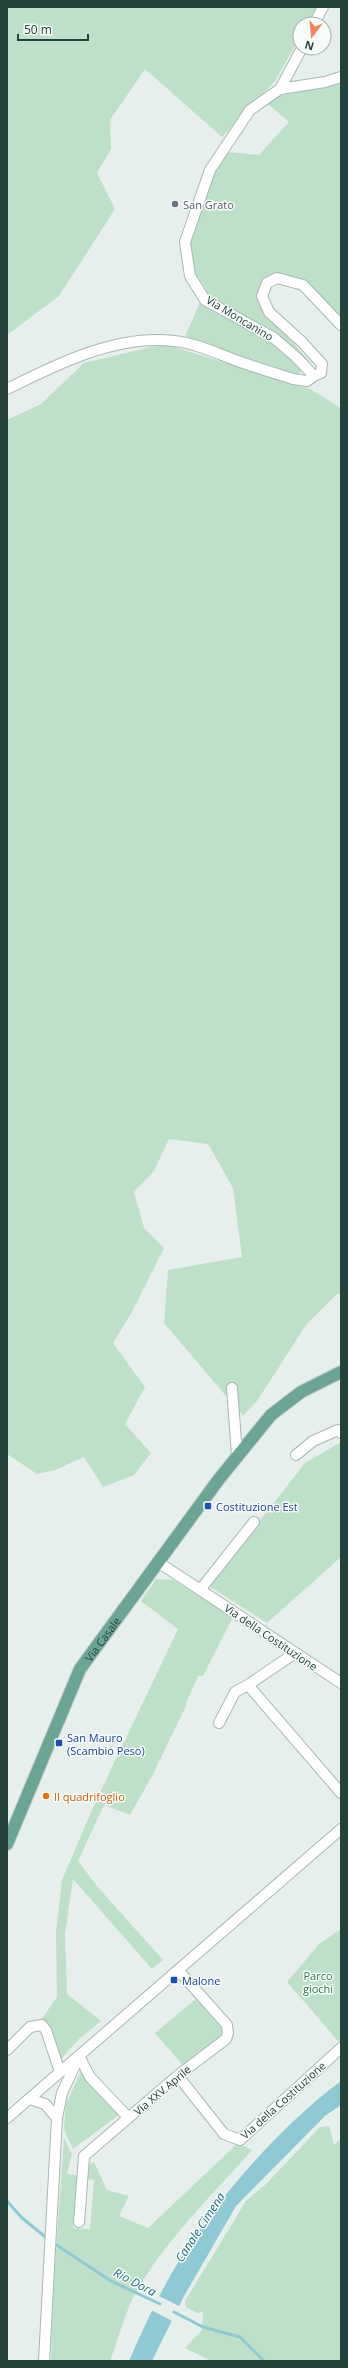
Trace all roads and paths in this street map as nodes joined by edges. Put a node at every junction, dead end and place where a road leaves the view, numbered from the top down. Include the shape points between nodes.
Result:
1 (323, 7) edge
2 (318, 16) edge
3 (298, 56) edge
4 (341, 77) edge
5 (280, 89) junction
6 (341, 325) edge
7 (314, 376) junction
8 (7, 389) edge
9 (341, 1372) edge
10 (232, 1388) dead end
11 (341, 1433) edge
12 (237, 1455) junction
13 (296, 1455) dead end
14 (254, 1522) dead end
15 (158, 1562) junction
16 (200, 1590) junction
17 (295, 1653) junction
18 (341, 1683) edge
19 (248, 1685) junction
20 (219, 1723) dead end
21 (341, 1794) edge
22 (341, 1829) edge
23 (7, 1844) edge
24 (179, 1971) junction
25 (341, 2048) edge
26 (7, 2050) edge
27 (79, 2056) junction
28 (60, 2072) junction
29 (178, 2076) junction
30 (30, 2099) junction
31 (125, 2114) dead end
32 (7, 2118) edge
33 (57, 2118) junction
34 (79, 2222) dead end
35 (44, 2361) edge

1 - 2 street
3 - 5 street
4 - 5 street
5 - 7 street, Via Moncanino via 250,110 210,170 185,242 190,276 205,300 274,338
6 - 7 street, Via Moncanino via 303,285 277,278 267,284 262,296 269,312 322,364 321,374
7 - 8 street via 307,381 293,379 197,347 176,341 158,340 130,342 102,349 32,376
9 - 12 main road, Via Casale via 301,1392 271,1415
10 - 12 street
11 - 13 street via 338,1430 314,1441
12 - 15 main road, Via Casale
14 - 16 street
15 - 16 street, Via della Costituzione
15 - 23 main road, Via Casale via 80,1669
16 - 17 street, Via della Costituzione
17 - 18 street, Via della Costituzione
17 - 19 street
19 - 20 street via 235,1692 223,1706
19 - 21 street
22 - 24 street
24 - 27 street
24 - 29 street, Via XXV Aprile via 227,2025 228,2033 226,2039
25 - 29 street, Via della Costituzione via 240,2140 224,2134
26 - 28 street via 30,2027 42,2025
27 - 28 street
27 - 31 street via 90,2077
27 - 33 street via 62,2092
28 - 30 street
29 - 34 street, Via XXV Aprile via 84,2156
30 - 32 street
30 - 33 street via 45,2104
33 - 35 street via 47,2265

